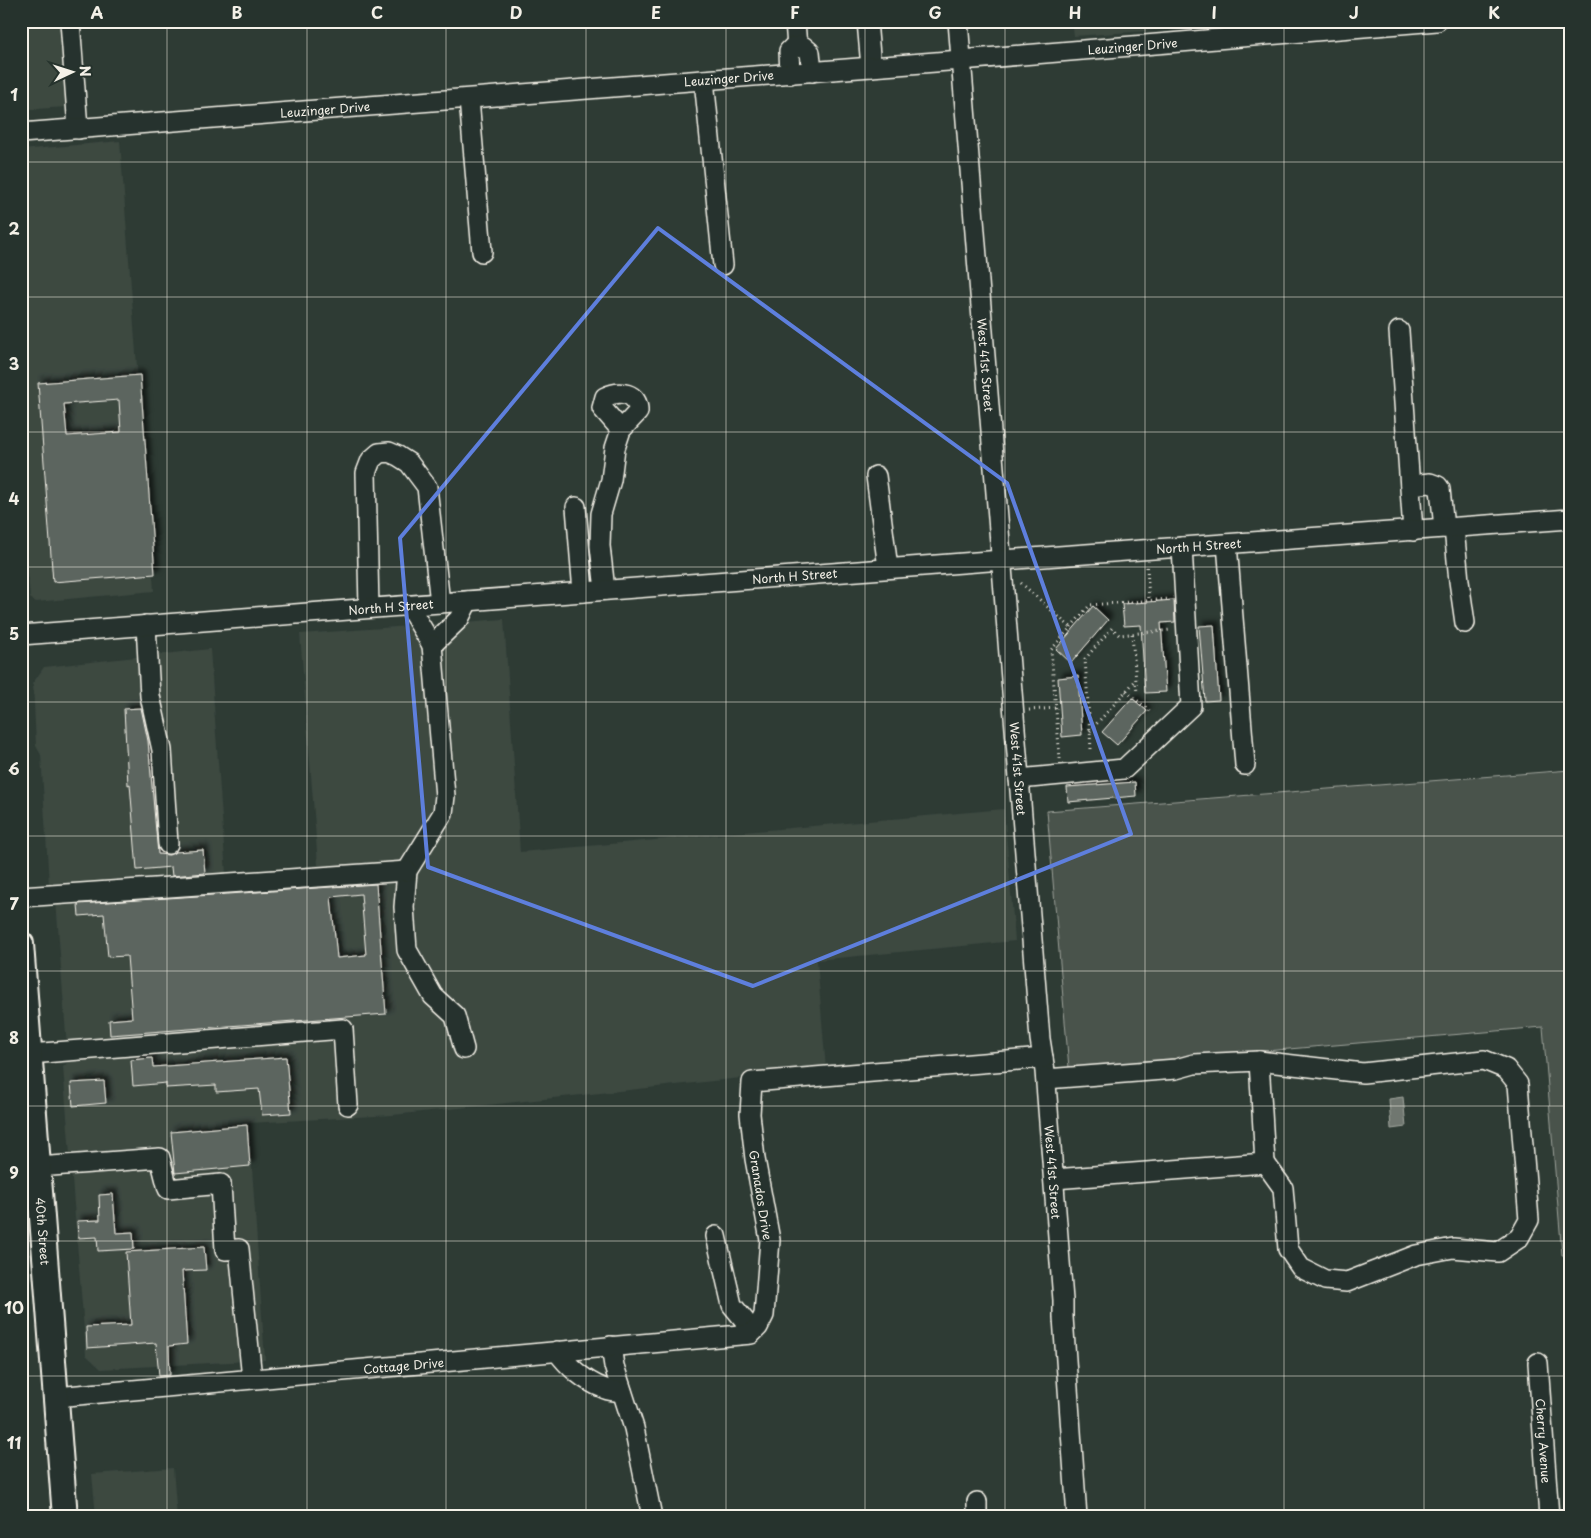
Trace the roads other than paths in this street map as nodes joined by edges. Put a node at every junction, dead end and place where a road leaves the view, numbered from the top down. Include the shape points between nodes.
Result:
1 (70, 21) edge
2 (795, 21) edge
3 (867, 21) edge
4 (958, 21) edge
5 (1437, 21) edge
6 (797, 47) junction
7 (961, 60) junction
8 (871, 68) junction
9 (812, 72) junction
10 (790, 74) junction
11 (704, 80) junction
12 (469, 99) junction
13 (78, 129) junction
14 (21, 133) edge
15 (482, 252) dead end
16 (723, 265) dead end
17 (1400, 330) dead end
18 (621, 430) dead end
19 (876, 476) dead end
20 (1410, 485) junction
21 (576, 507) dead end
22 (1570, 519) edge
23 (1449, 528) junction
24 (1414, 531) junction
25 (1227, 544) junction
26 (1182, 547) junction
27 (1002, 560) junction
28 (888, 568) junction
29 (605, 590) junction
30 (583, 592) junction
31 (468, 601) junction
32 (440, 603) junction
33 (408, 605) junction
34 (369, 608) junction
35 (1465, 624) dead end
36 (146, 625) junction
37 (21, 635) edge
38 (432, 644) junction
39 (1245, 766) dead end
40 (1019, 778) junction
41 (168, 844) dead end
42 (407, 871) junction
43 (21, 897) edge
44 (21, 944) edge
45 (464, 1049) dead end
46 (30, 1054) junction
47 (1043, 1058) junction
48 (1259, 1061) junction
49 (1046, 1079) junction
50 (348, 1105) dead end
51 (1266, 1163) junction
52 (38, 1167) junction
53 (1054, 1179) junction
54 (716, 1236) dead end
55 (748, 1334) junction
56 (611, 1346) junction
57 (558, 1351) junction
58 (1538, 1363) dead end
59 (252, 1379) junction
60 (622, 1392) junction
61 (56, 1397) junction
62 (66, 1517) edge
63 (652, 1517) edge
64 (1077, 1517) edge
65 (1550, 1517) edge

1 - 13 street
2 - 6 street
3 - 8 street
4 - 7 street, West 41st Street
5 - 7 street, Leuzinger Drive
6 - 9 street via 803,46 808,50
6 - 10 street via 789,51
7 - 8 street, Leuzinger Drive
7 - 27 street, West 41st Street
8 - 9 street, Leuzinger Drive
9 - 10 street, Leuzinger Drive
10 - 11 street, Leuzinger Drive
11 - 12 street, Leuzinger Drive
11 - 16 street
12 - 13 street, Leuzinger Drive
12 - 15 street
13 - 14 street, Leuzinger Drive
17 - 20 street
18 - 29 street via 600,514
19 - 28 street
20 - 23 street via 1430,483 1438,486
20 - 24 street
21 - 30 street
22 - 23 street, North H Street
23 - 24 street, North H Street
23 - 35 street
24 - 25 street, North H Street
25 - 26 street, North H Street
25 - 39 street
26 - 27 street, North H Street
26 - 40 street via 1191,706 1124,769
27 - 28 street, North H Street
27 - 40 street, West 41st Street
28 - 29 street, North H Street
29 - 30 street, North H Street
30 - 31 street, North H Street
31 - 32 street, North H Street
31 - 38 street via 460,620
32 - 33 street, North H Street
32 - 34 street via 427,487 409,463 389,452 379,453 371,460 366,473
33 - 34 street, North H Street
33 - 38 street
34 - 36 street, North H Street
36 - 37 street, North H Street
36 - 41 street via 150,696 162,750
38 - 42 street via 445,796 443,813
40 - 47 street, West 41st Street
42 - 43 street
42 - 45 street via 404,907 407,950 433,996 455,1016
44 - 46 main road, 40th Street
46 - 50 street via 343,1029
46 - 52 main road, 40th Street
47 - 49 street, West 41st Street
47 - 55 street, Granados Drive via 752,1082 750,1114 754,1150 770,1240 764,1315 758,1327
48 - 49 street
48 - 51 street
48 - 51 street via 1363,1073 1484,1060 1506,1069 1518,1084 1529,1220 1519,1238 1498,1252 1453,1248 1416,1255 1347,1282 1325,1280 1301,1268 1288,1249 1282,1188
49 - 53 street, West 41st Street
51 - 53 street
52 - 59 street via 160,1158 168,1189 221,1184 225,1250 239,1249
52 - 61 main road, 40th Street
53 - 64 street, West 41st Street
54 - 55 street via 732,1305 745,1321
55 - 56 street, Cottage Drive
56 - 57 street, Cottage Drive
56 - 60 street
57 - 59 street, Cottage Drive
57 - 60 street via 566,1363 586,1379 604,1389
58 - 65 street, Cherry Avenue
59 - 61 street, Cottage Drive
60 - 63 street via 634,1428
61 - 62 main road, 40th Street

